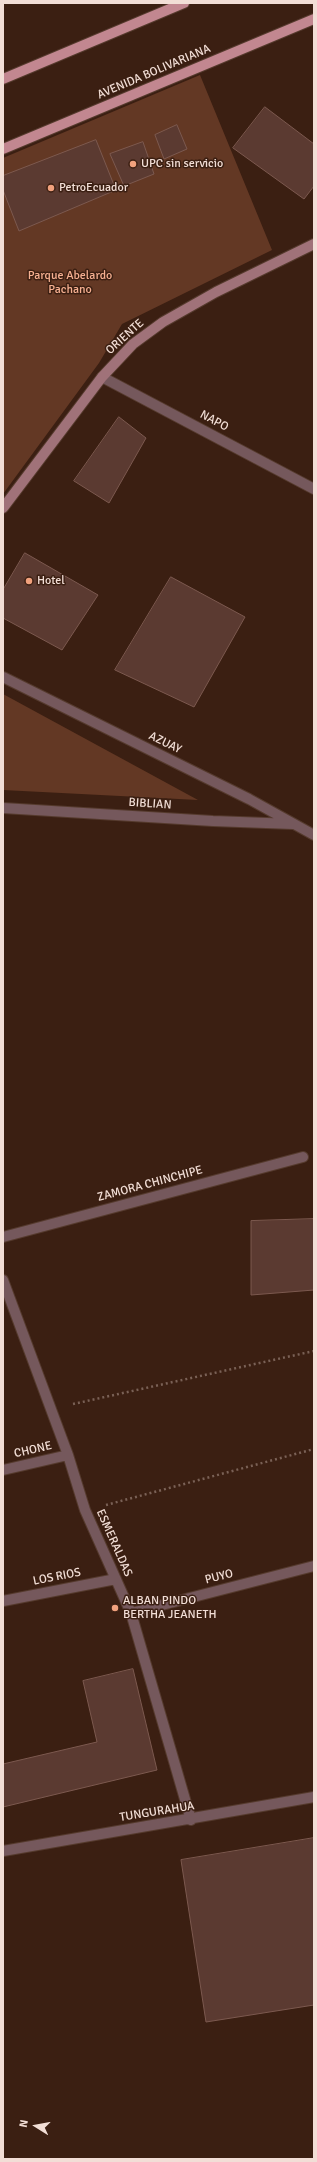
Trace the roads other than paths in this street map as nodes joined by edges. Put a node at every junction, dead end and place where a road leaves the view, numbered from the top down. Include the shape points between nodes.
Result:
1 (184, 3) edge
2 (314, 20) edge
3 (3, 79) edge
4 (3, 149) edge
5 (314, 244) edge
6 (102, 376) junction
7 (314, 489) edge
8 (3, 508) edge
9 (3, 676) edge
10 (3, 808) edge
11 (295, 824) junction
12 (314, 835) edge
13 (303, 1157) dead end
14 (3, 1237) edge
15 (3, 1280) edge
16 (68, 1455) junction
17 (3, 1470) edge
18 (314, 1566) edge
19 (116, 1578) junction
20 (3, 1601) edge
21 (130, 1613) junction
22 (314, 1797) edge
23 (191, 1820) junction
24 (3, 1851) edge

1 - 3 main road
2 - 4 main road, AVENIDA BOLIVARIANA
5 - 6 main road, ORIENTE via 216,292 163,322 133,344
6 - 7 street, NAPO
6 - 8 main road, ORIENTE
9 - 11 street, AZUAY
10 - 11 street, BIBLIAN
11 - 12 street, AZUAY
13 - 14 street, ZAMORA CHINCHIPE
15 - 16 street, ESMERALDAS
16 - 17 street, CHONE
16 - 19 street, ESMERALDAS via 84,1510
18 - 21 street, PUYO
19 - 20 street, LOS RIOS
19 - 21 street, ESMERALDAS
21 - 23 street, ESMERALDAS
22 - 23 street, TUNGURAHUA
23 - 24 street, TUNGURAHUA

